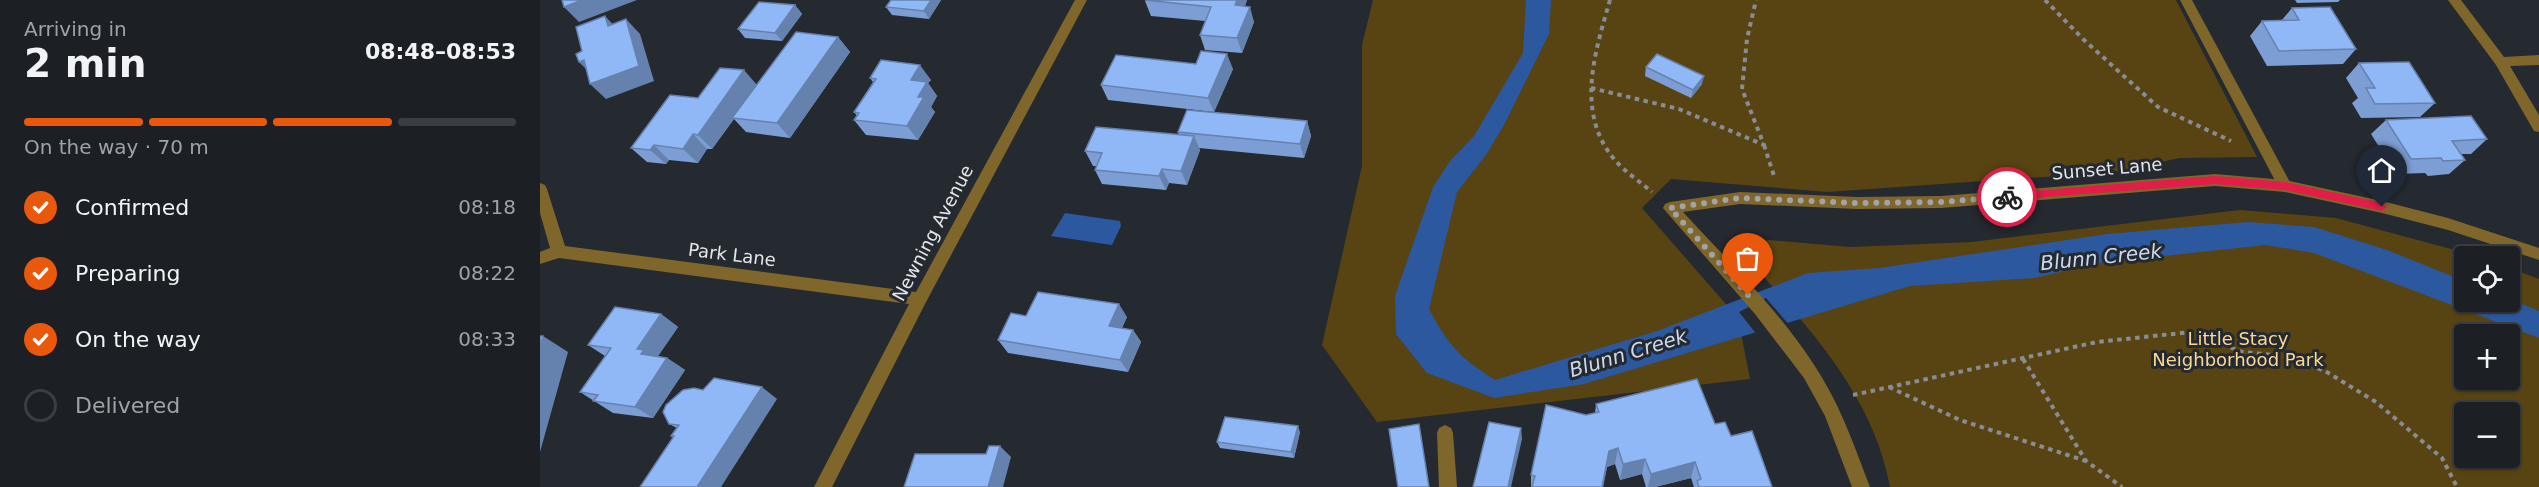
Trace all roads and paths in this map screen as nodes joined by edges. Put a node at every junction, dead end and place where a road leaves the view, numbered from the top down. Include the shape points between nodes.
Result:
1 (1081, 0) edge
2 (1610, 0) edge
3 (1756, 0) edge
4 (2045, 0) edge
5 (2186, 0) edge
6 (2454, 0) edge
7 (2539, 60) edge
8 (2502, 62) junction
9 (1591, 88) junction
10 (2539, 127) edge
11 (2236, 144) dead end
12 (2285, 186) junction
13 (540, 189) edge
14 (1670, 208) junction
15 (559, 252) junction
16 (2539, 254) edge
17 (540, 258) edge
18 (920, 299) junction
19 (2023, 359) junction
20 (1888, 386) junction
21 (1826, 402) junction
22 (1446, 433) dead end
23 (2086, 461) junction
24 (822, 487) edge
25 (1448, 487) edge
26 (1861, 487) edge
27 (2122, 487) edge
28 (2457, 487) edge

1 - 18 street, Newning Avenue
2 - 9 path
3 - 9 path via 1742,89 1764,145 1724,124 1640,96
4 - 11 path via 2158,107
5 - 12 street
6 - 8 street
7 - 8 street
8 - 10 street
9 - 14 path via 1591,115 1612,158
12 - 14 street, Sunset Lane via 2215,180 1941,202 1740,198
12 - 16 street, Sunset Lane via 2448,224
13 - 15 street
14 - 21 street via 1748,295 1810,374
15 - 17 street, Park Lane
15 - 18 street, Park Lane
18 - 24 street, Newning Avenue
19 - 20 path
19 - 23 path
19 - 28 path via 2097,342 2191,332 2242,352 2285,356 2325,371 2376,402 2442,458
20 - 21 path
20 - 23 path via 1960,420
21 - 26 street
22 - 25 street
23 - 27 path

